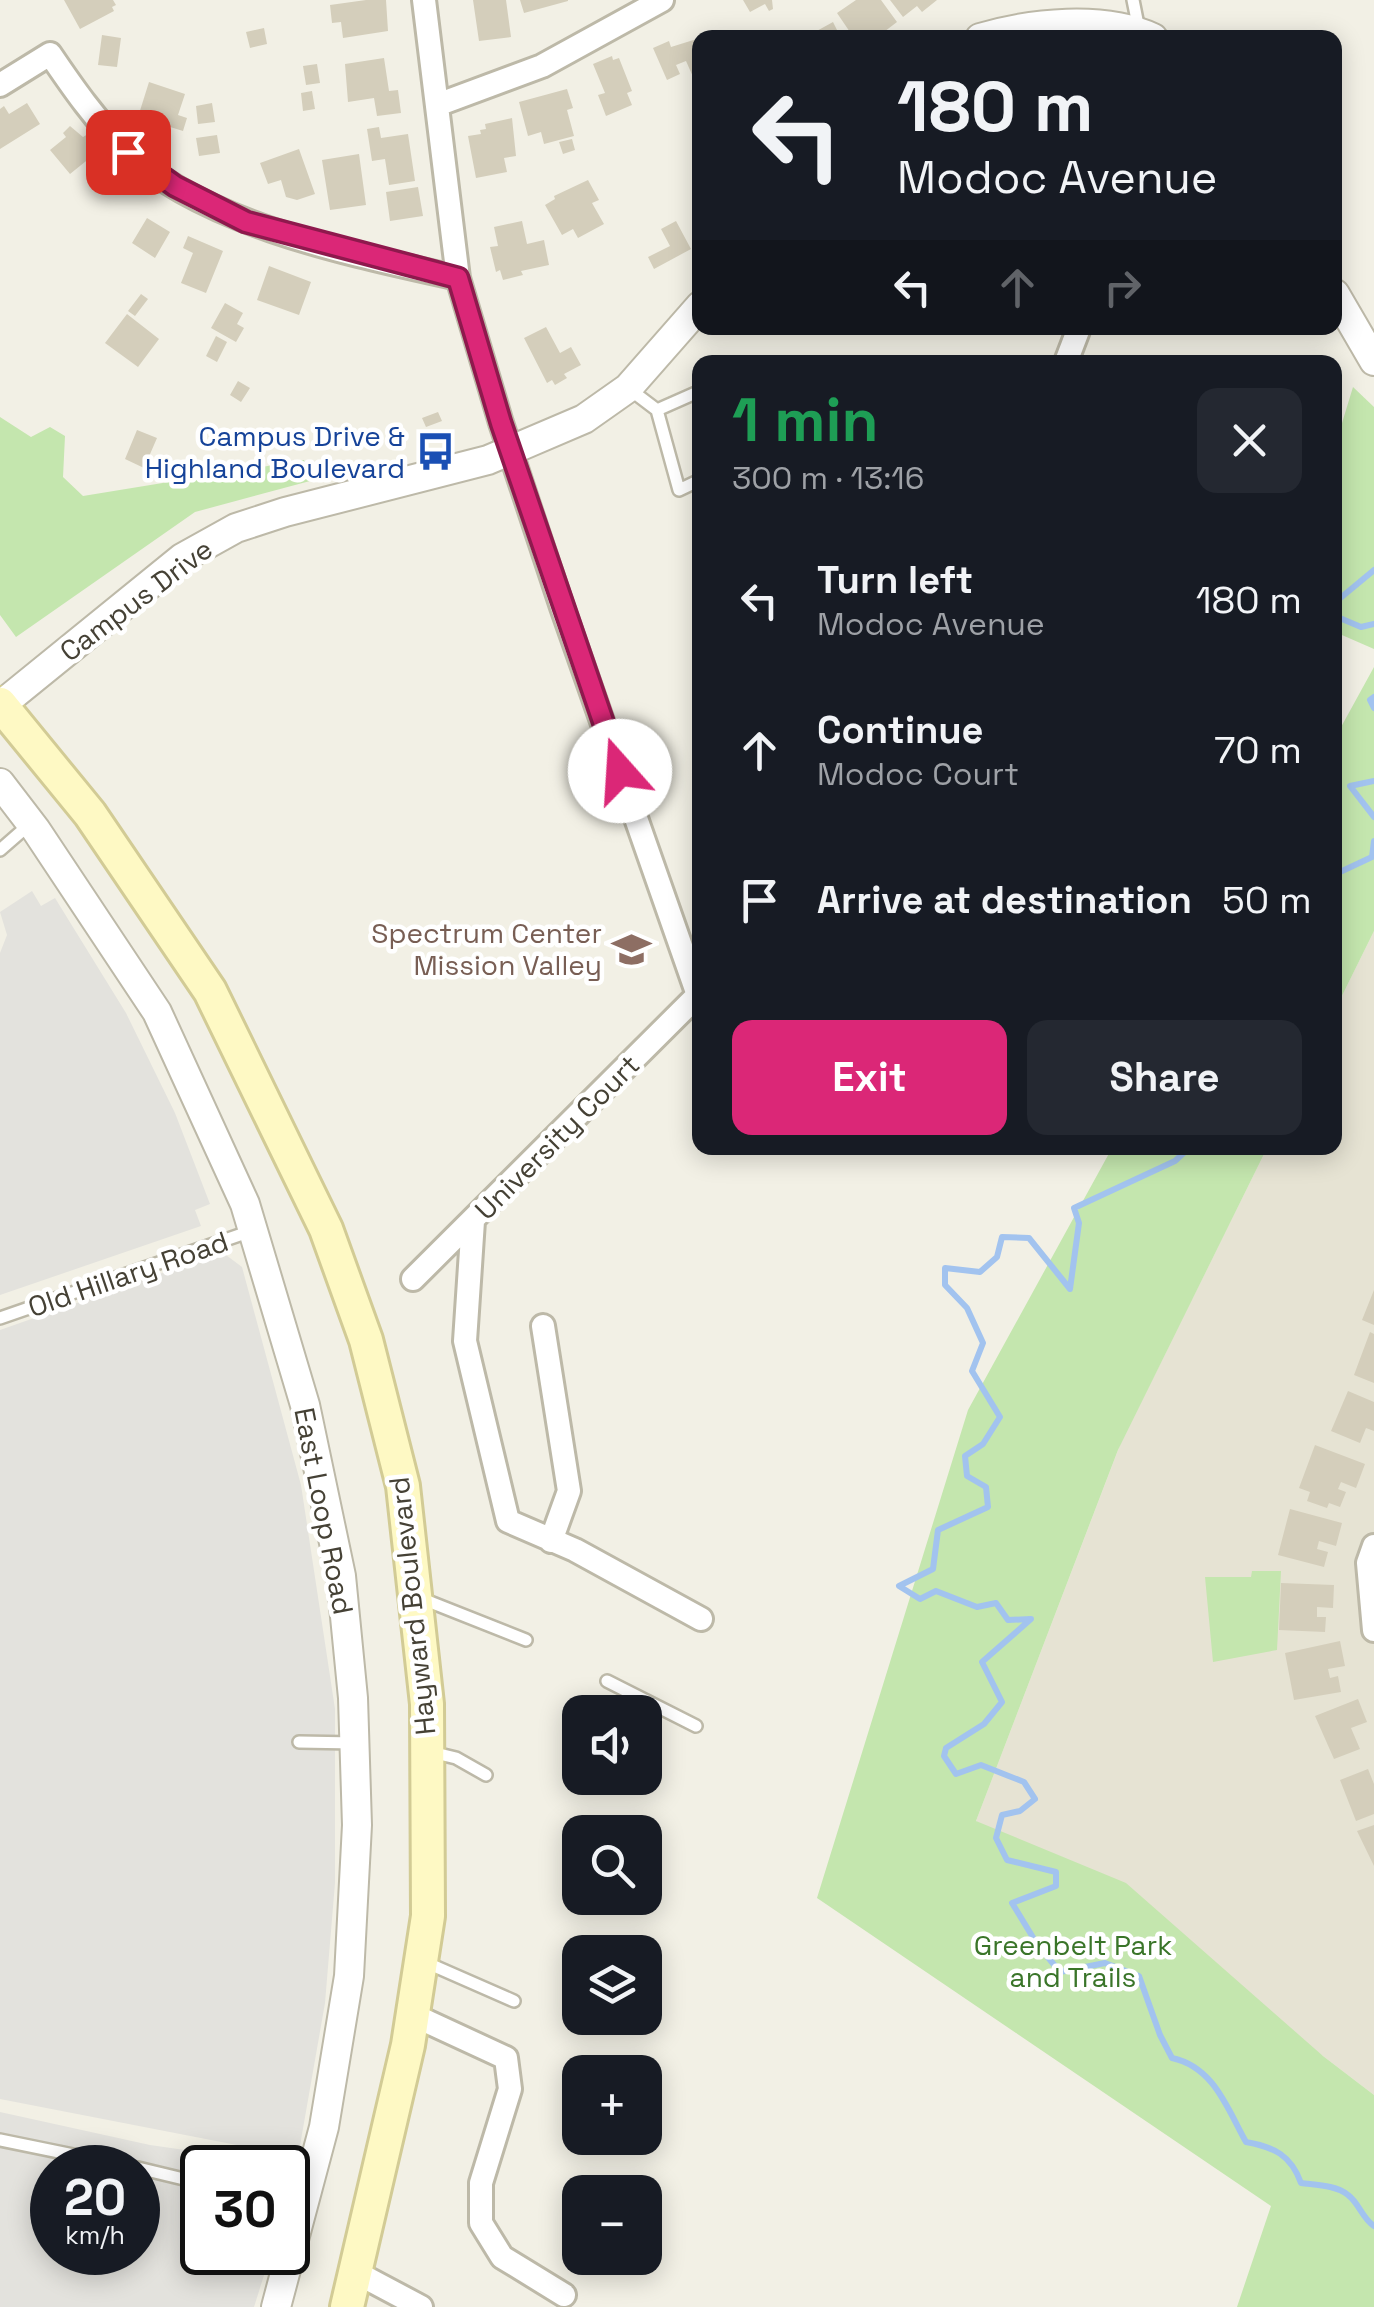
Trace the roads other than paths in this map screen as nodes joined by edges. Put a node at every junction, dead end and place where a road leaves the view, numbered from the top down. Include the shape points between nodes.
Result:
1 (424, 0) edge
2 (662, 0) edge
3 (1133, 0) edge
4 (1005, 30) edge
5 (1119, 30) edge
6 (1144, 30) edge
7 (0, 85) edge
8 (437, 105) junction
9 (458, 278) junction
10 (1342, 306) edge
11 (692, 315) edge
12 (1374, 361) edge
13 (628, 388) junction
14 (692, 395) edge
15 (657, 410) junction
16 (511, 452) junction
17 (692, 484) edge
18 (1, 704) edge
19 (0, 784) edge
20 (31, 823) junction
21 (0, 850) edge
22 (692, 974) edge
23 (692, 1001) edge
24 (473, 1221) junction
25 (255, 1230) junction
26 (413, 1279) dead end
27 (0, 1318) edge
28 (543, 1326) dead end
29 (551, 1541) junction
30 (1374, 1546) edge
31 (416, 1597) junction
32 (701, 1619) dead end
33 (1374, 1630) edge
34 (526, 1640) dead end
35 (606, 1681) dead end
36 (696, 1726) dead end
37 (299, 1742) dead end
38 (355, 1744) junction
39 (427, 1751) junction
40 (486, 1775) dead end
41 (421, 1960) junction
42 (514, 2001) dead end
43 (413, 2015) junction
44 (0, 2140) edge
45 (30, 2146) edge
46 (310, 2164) edge
47 (357, 2273) junction
48 (282, 2275) edge
49 (564, 2295) dead end
50 (276, 2307) edge
51 (347, 2307) edge
52 (421, 2307) edge

1 - 8 street
2 - 8 street via 542,66
3 - 6 lane
4 - 5 street via 1079,24
7 - 9 street via 50,54 128,152 175,186 246,222
8 - 9 street
9 - 16 street
10 - 12 street
11 - 13 street, Campus Drive
13 - 15 lane
13 - 16 street, Campus Drive via 584,418
14 - 15 lane
15 - 17 lane via 679,490
16 - 18 street, Campus Drive via 236,528 182,558
16 - 22 street
18 - 31 main road, Hayward Boulevard via 90,814 210,991 326,1229 366,1340 399,1468
19 - 20 street, East Loop Road
20 - 21 lane
20 - 25 street, East Loop Road via 157,1012
23 - 24 street, University Court
24 - 26 street, University Court
24 - 29 street via 465,1341 508,1521
25 - 27 lane, Old Hillary Road
25 - 38 street, East Loop Road via 306,1405 340,1576
28 - 29 street via 569,1491
29 - 32 street
30 - 33 street via 1368,1563
31 - 34 lane
31 - 39 main road, Hayward Boulevard
35 - 36 lane
37 - 38 lane
38 - 46 street, East Loop Road via 349,1976 324,2127
39 - 40 lane
39 - 41 main road, Hayward Boulevard via 428,1916
41 - 42 lane
41 - 43 main road, Hayward Boulevard
43 - 47 main road, Hayward Boulevard
43 - 49 street via 506,2058 510,2089 481,2182 481,2222 502,2257
44 - 45 lane
47 - 51 main road, Hayward Boulevard
47 - 52 street
48 - 50 street, East Loop Road

